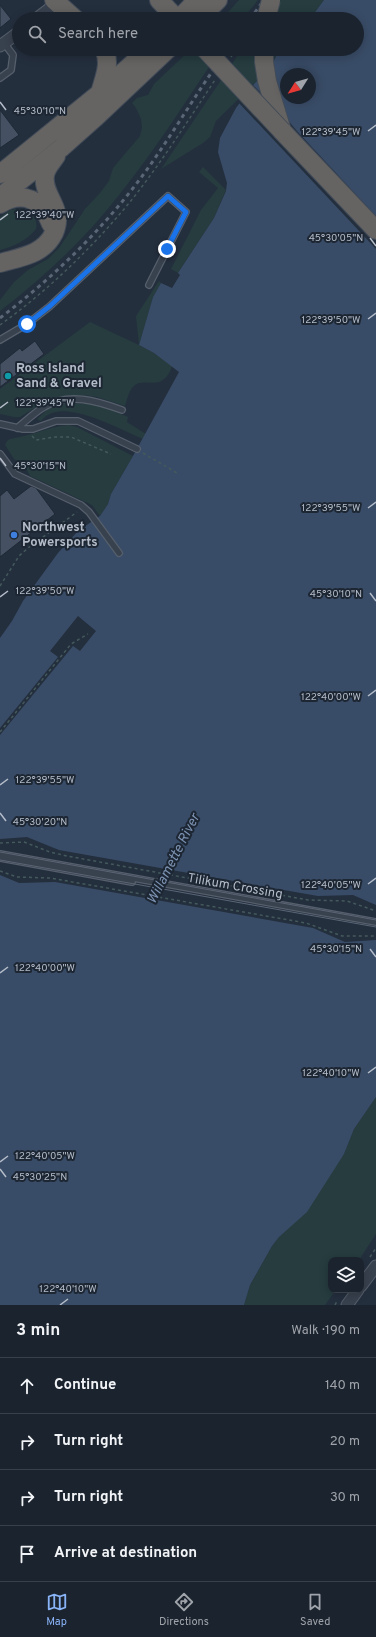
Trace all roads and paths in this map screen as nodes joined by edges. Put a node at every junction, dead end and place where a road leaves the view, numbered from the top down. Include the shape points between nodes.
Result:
1 (159, 0) edge
2 (197, 0) edge
3 (218, 0) edge
4 (271, 0) edge
5 (56, 2) edge
6 (44, 12) edge
7 (67, 12) edge
8 (171, 12) edge
9 (185, 12) edge
10 (206, 12) edge
11 (268, 12) edge
12 (12, 37) edge
13 (2, 45) edge
14 (12, 53) edge
15 (14, 56) edge
16 (106, 56) edge
17 (141, 56) edge
18 (161, 56) edge
19 (212, 56) edge
20 (231, 56) edge
21 (264, 56) edge
22 (228, 61) dead end
23 (219, 74) dead end
24 (0, 78) edge
25 (100, 93) junction
26 (282, 131) junction
27 (61, 148) junction
28 (0, 174) edge
29 (0, 197) edge
30 (0, 204) edge
31 (376, 230) edge
32 (53, 235) junction
33 (0, 263) edge
34 (149, 285) dead end
35 (0, 325) edge
36 (0, 340) edge
37 (122, 410) dead end
38 (0, 424) edge
39 (20, 428) junction
40 (137, 449) joint
41 (0, 454) edge
42 (111, 454) dead end
43 (177, 473) dead end
44 (81, 505) junction
45 (119, 553) dead end
46 (0, 586) edge
47 (88, 634) dead end
48 (0, 732) edge
49 (0, 843) edge
50 (0, 854) edge
51 (0, 858) edge
52 (0, 871) edge
53 (376, 911) edge
54 (376, 922) edge
55 (376, 925) edge
56 (376, 936) edge
57 (376, 1266) edge
58 (364, 1282) edge
59 (356, 1293) edge
60 (346, 1305) edge

1 - 8 highway
2 - 9 highway
3 - 10 highway
4 - 11 highway, bridge
5 - 6 street
5 - 7 highway
12 - 13 street
13 - 14 lane
15 - 24 lane via 11,70
16 - 25 highway via 107,67
17 - 25 highway
18 - 27 highway
19 - 26 highway, bridge
20 - 22 path
21 - 26 highway via 267,81
23 - 35 path via 157,166 114,220 64,272
25 - 28 highway
26 - 31 highway
27 - 29 highway
27 - 32 highway via 45,177 45,184 57,214
30 - 32 highway via 18,198 35,201 49,218
32 - 33 highway via 38,251
34 - 36 lane via 186,212 168,196 50,306
37 - 39 lane via 94,400 65,400 45,406
38 - 39 lane
39 - 40 lane via 33,429 56,422 78,421
39 - 42 path via 36,440 71,437
40 - 43 path
41 - 44 lane via 15,474
44 - 45 lane
44 - 46 path via 70,518 49,531 19,556
47 - 48 path via 71,644
49 - 53 path, Tilikum Crossing via 24,842 67,856 308,900 347,901
50 - 54 lane, Tilikum Crossing
51 - 55 lane, Tilikum Crossing
52 - 56 path, Tilikum Crossing via 17,877 50,878 306,923 342,936
57 - 58 street
59 - 60 street

